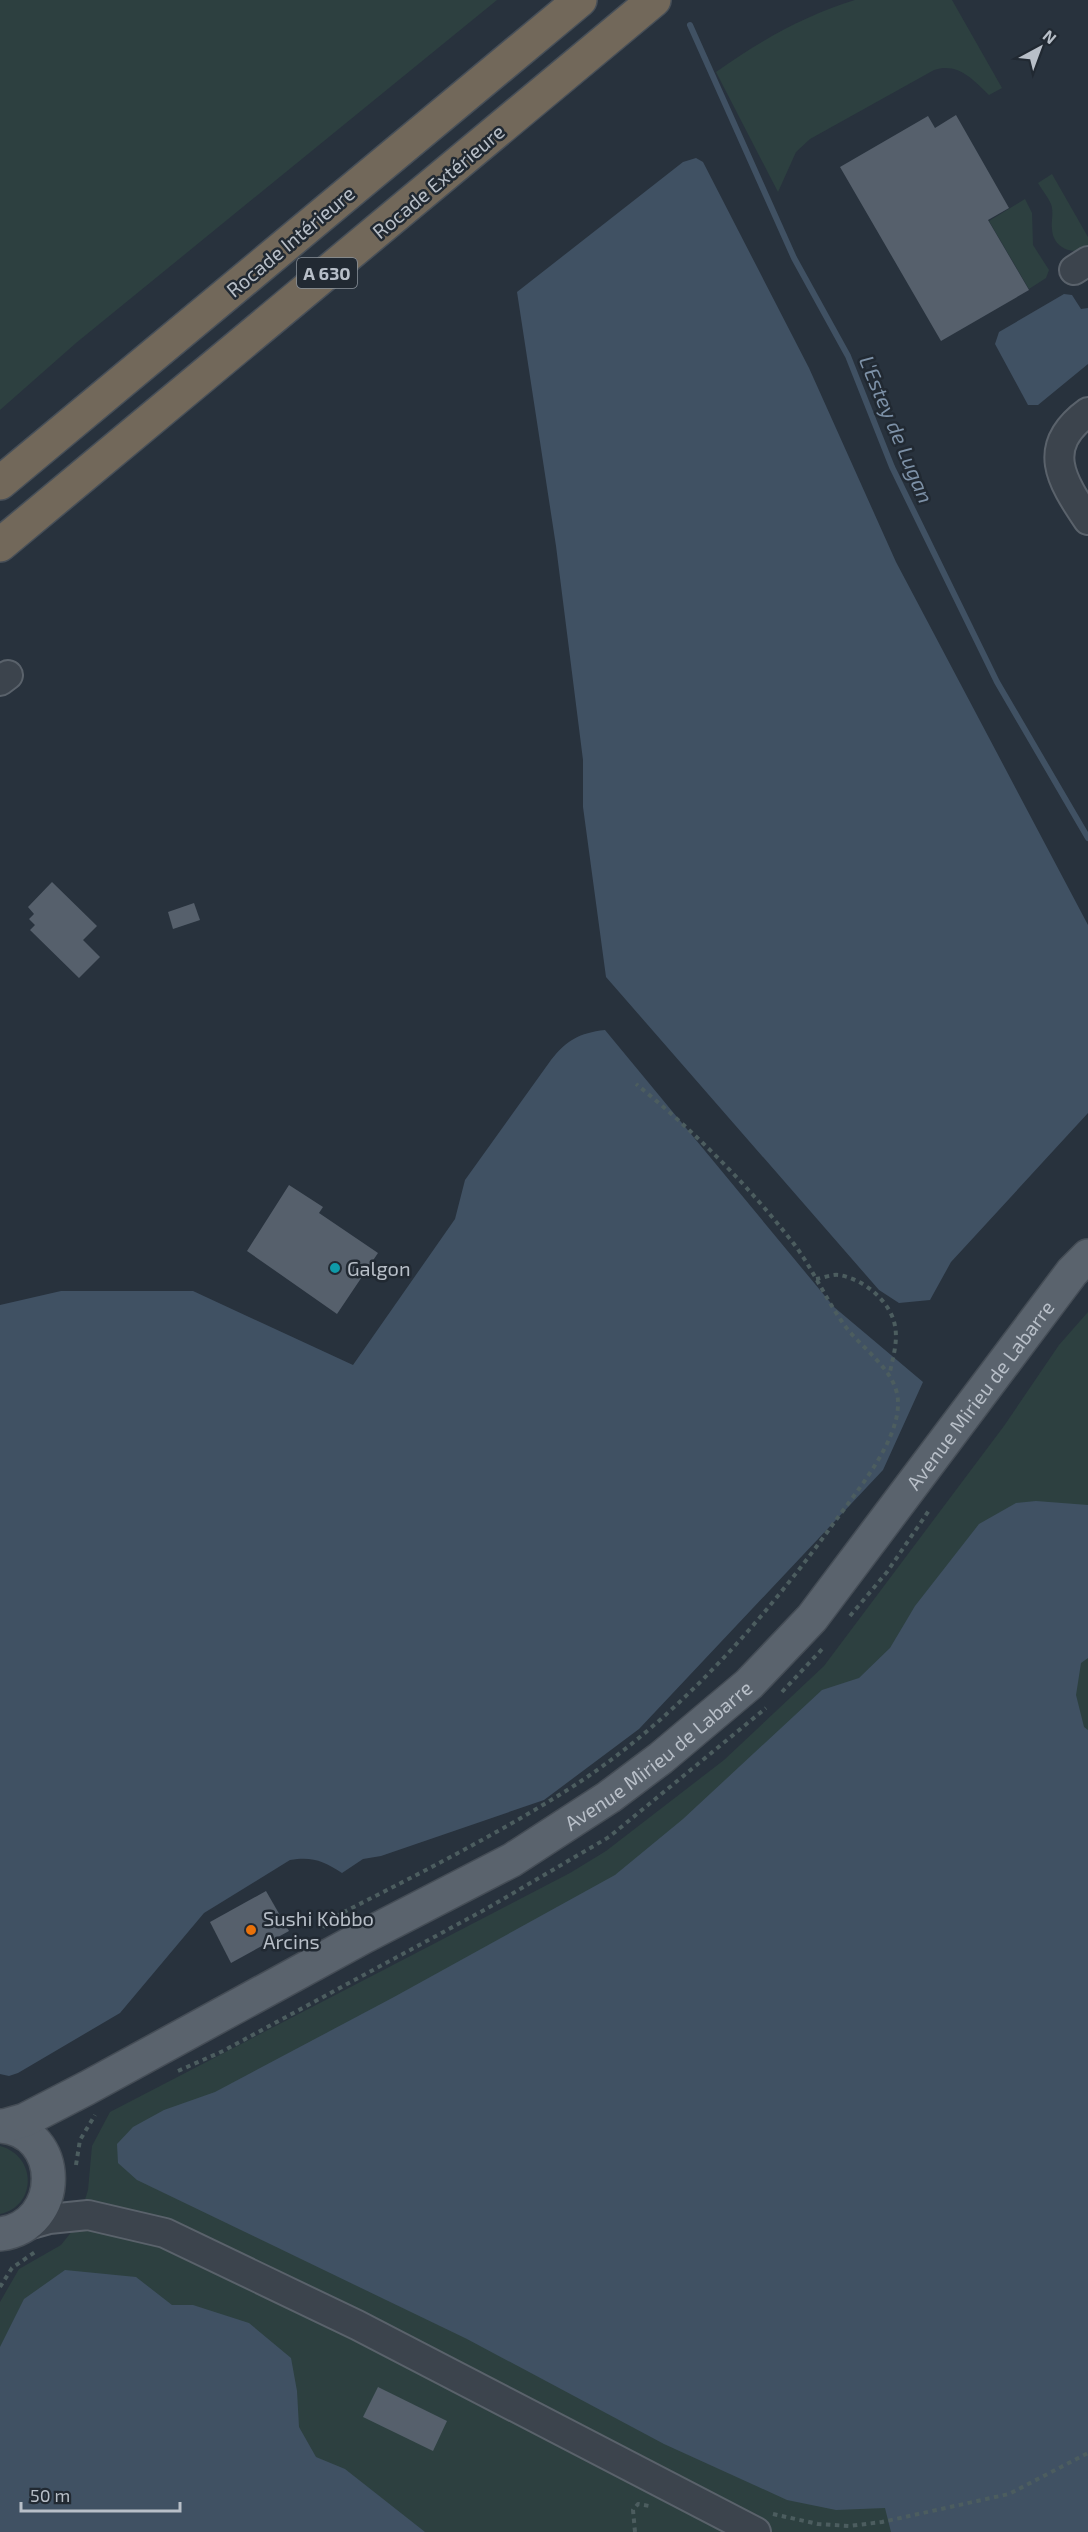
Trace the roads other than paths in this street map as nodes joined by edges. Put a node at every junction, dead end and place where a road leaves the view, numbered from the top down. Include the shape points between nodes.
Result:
1 (580, 0) edge
2 (654, 0) edge
3 (1088, 412) edge
4 (0, 483) edge
5 (1088, 520) edge
6 (0, 545) edge
7 (1088, 1256) edge
8 (87, 2088) junction
9 (2, 2126) edge
10 (49, 2172) junction
11 (88, 2215) junction
12 (10, 2233) edge
13 (762, 2521) edge

1 - 4 highway, Rocade Intérieure / A 630
2 - 6 highway, Rocade Extérieure / A 630
3 - 5 lane via 1074,422 1062,439 1059,460 1065,486
7 - 8 main road, Avenue Mirieu de Labarre via 1072,1272 812,1618 749,1684 670,1750 609,1797 512,1860
8 - 9 main road, Avenue Mirieu de Labarre via 25,2120
8 - 10 main road, Avenue Mirieu de Labarre via 74,2100 60,2126
9 - 10 main road via 17,2130 38,2147
10 - 11 lane via 62,2193
10 - 12 main road, Avenue Mirieu de Labarre via 47,2197 38,2213
11 - 12 lane via 58,2218
11 - 13 lane via 137,2225 190,2244 501,2398 678,2492

